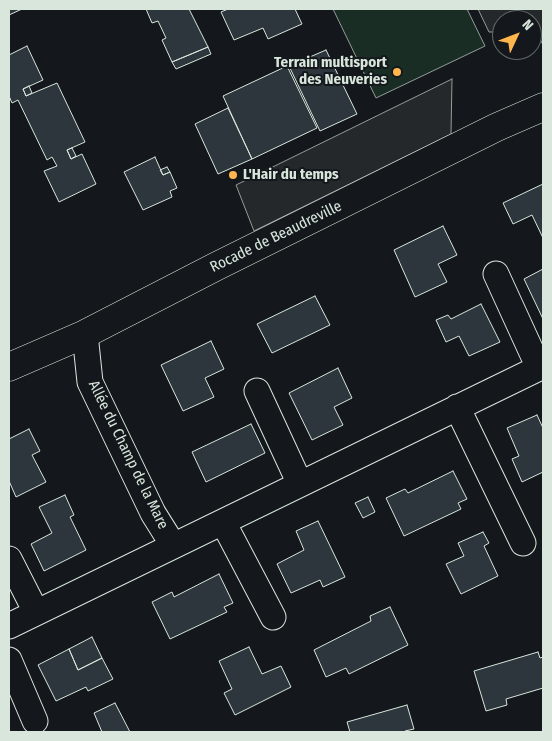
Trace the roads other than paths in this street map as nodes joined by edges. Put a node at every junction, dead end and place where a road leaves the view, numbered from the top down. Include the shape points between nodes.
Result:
1 (543, 107) edge
2 (496, 274) dead end
3 (85, 334) junction
4 (9, 367) edge
5 (541, 367) edge
6 (257, 391) dead end
7 (457, 407) junction
8 (300, 484) junction
9 (223, 522) junction
10 (523, 543) dead end
11 (173, 545) junction
12 (9, 559) edge
13 (36, 612) junction
14 (273, 617) dead end
15 (9, 626) edge
16 (9, 660) edge
17 (35, 721) dead end

1 - 3 street, Rocade de Beaudreville via 497,127
2 - 5 street, Allée du Champ de la Mare
3 - 4 street, Rocade de Beaudreville
3 - 11 street, Allée du Champ de la Mare via 90,382 153,513
5 - 7 street, Allée du Champ de la Mare
6 - 8 street
7 - 8 street, Allée du Champ de la Mare
7 - 10 street
8 - 9 street, Allée du Champ de la Mare
9 - 11 street, Allée du Champ de la Mare
9 - 14 street
11 - 13 street, Allée du Champ de la Mare
12 - 13 street
13 - 15 street, Allée du Champ de la Mare
16 - 17 street

